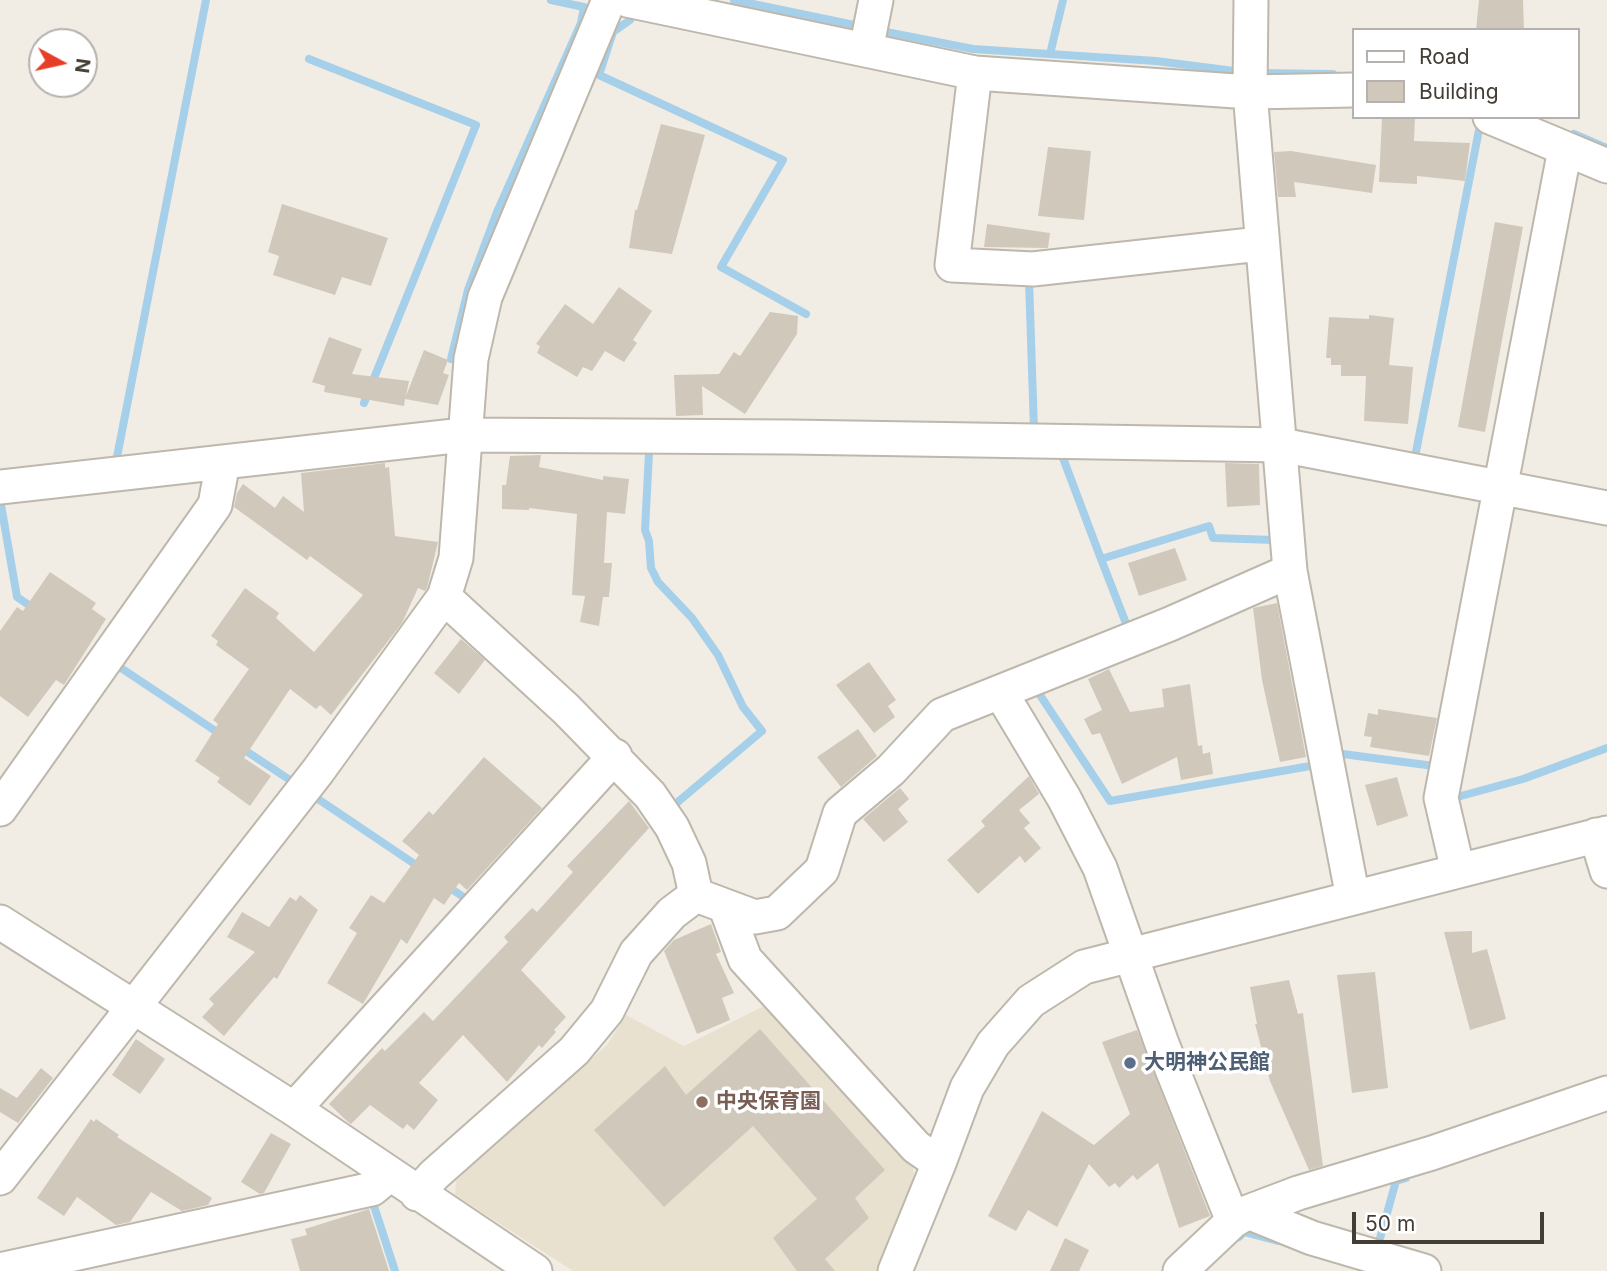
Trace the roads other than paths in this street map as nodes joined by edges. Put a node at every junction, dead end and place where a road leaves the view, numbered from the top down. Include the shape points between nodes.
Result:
1 (609, 0) edge
2 (627, 0) edge
3 (876, 0) edge
4 (1251, 0) edge
5 (866, 50) junction
6 (975, 73) junction
7 (1352, 90) edge
8 (1250, 92) junction
9 (1495, 119) edge
10 (1565, 149) junction
11 (1607, 166) edge
12 (1260, 244) junction
13 (463, 435) junction
14 (1281, 445) junction
15 (223, 463) junction
16 (0, 487) edge
17 (1502, 487) junction
18 (1607, 508) edge
19 (1290, 571) junction
20 (444, 597) junction
21 (1001, 693) junction
22 (615, 756) junction
23 (0, 809) edge
24 (1602, 834) edge
25 (1458, 871) junction
26 (1607, 871) edge
27 (696, 895) junction
28 (1353, 898) junction
29 (726, 908) junction
30 (0, 922) edge
31 (1131, 954) junction
32 (133, 1009) junction
33 (1607, 1093) edge
34 (293, 1110) junction
35 (939, 1163) junction
36 (389, 1175) junction
37 (0, 1178) edge
38 (417, 1194) junction
39 (1241, 1217) junction
40 (0, 1270) edge
41 (535, 1271) edge
42 (895, 1271) edge
43 (1180, 1271) edge
44 (1424, 1271) edge

1 - 13 street via 485,297 471,359
2 - 5 street
3 - 5 street
4 - 8 street
5 - 6 street
6 - 8 street
6 - 12 street via 951,265 1033,269
7 - 8 street
8 - 12 street
9 - 10 street
10 - 11 street
10 - 17 street
12 - 14 street
13 - 14 street
13 - 15 street
13 - 20 street via 456,558
14 - 17 street
14 - 19 street
15 - 16 street
15 - 23 street via 215,505
17 - 18 street
17 - 25 street via 1441,798
19 - 21 street
19 - 28 street
20 - 22 street
20 - 32 street via 327,760
21 - 29 street via 942,715 891,770 840,813 822,870 777,913 755,917
21 - 31 street via 1100,868
22 - 27 street via 672,827 689,863
22 - 34 street
24 - 25 street
24 - 26 street
25 - 28 street
27 - 29 street
27 - 38 street via 672,913 636,954 607,1011 574,1051
28 - 31 street
29 - 35 street via 746,959 916,1147
30 - 32 street
31 - 35 street via 1084,967 1031,1000 993,1044 967,1088
31 - 39 street via 1163,1044
32 - 34 street
32 - 37 street
33 - 39 street via 1297,1193
34 - 36 street
35 - 42 street
36 - 38 street
36 - 40 street via 372,1189
38 - 41 street
39 - 43 street
39 - 44 street

